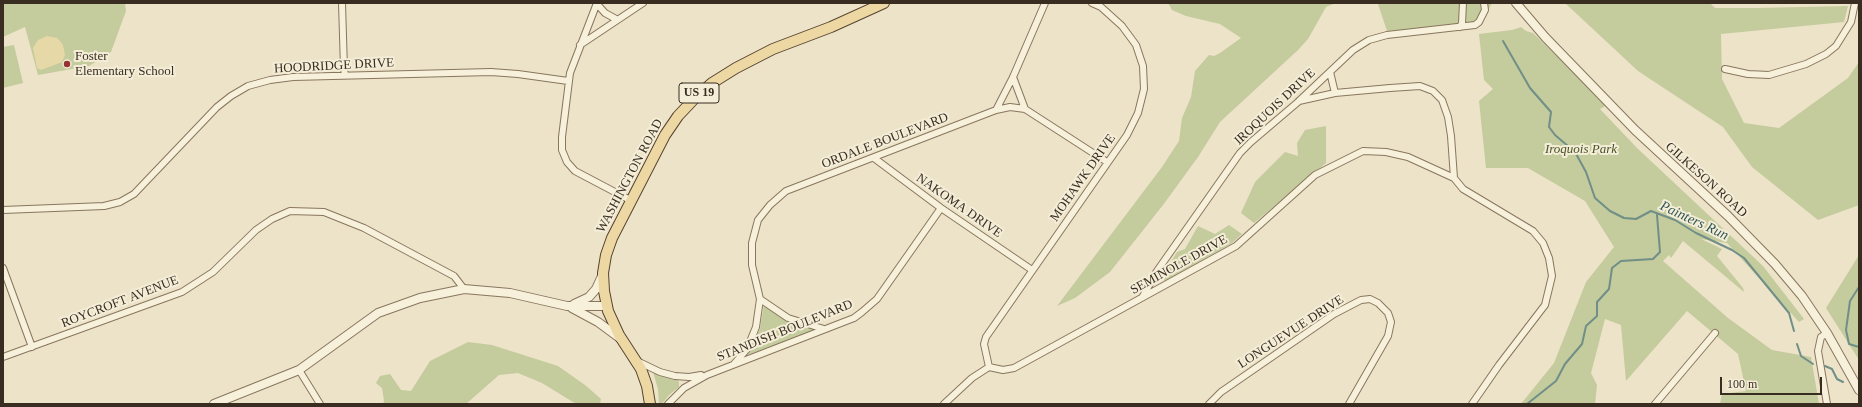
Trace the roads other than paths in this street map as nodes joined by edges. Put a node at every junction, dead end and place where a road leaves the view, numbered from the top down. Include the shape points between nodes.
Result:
1 (342, 3) edge
2 (643, 3) edge
3 (884, 3) edge
4 (1045, 3) edge
5 (1092, 3) edge
6 (1463, 3) edge
7 (1484, 3) edge
8 (1516, 3) edge
9 (1855, 3) edge
10 (597, 4) edge
11 (616, 20) junction
12 (1460, 27) junction
13 (580, 45) junction
14 (1725, 69) dead end
15 (1330, 72) junction
16 (345, 75) junction
17 (1013, 77) junction
18 (568, 81) junction
19 (1335, 93) junction
20 (1298, 102) junction
21 (1025, 108) junction
22 (996, 110) junction
23 (874, 158) junction
24 (1107, 162) junction
25 (1454, 178) junction
26 (630, 200) junction
27 (941, 208) junction
28 (3, 210) edge
29 (3, 268) edge
30 (1032, 270) junction
31 (604, 273) junction
32 (464, 290) junction
33 (1142, 297) junction
34 (760, 299) junction
35 (567, 306) junction
36 (607, 306) junction
37 (824, 329) junction
38 (1715, 333) dead end
39 (1827, 333) junction
40 (624, 342) junction
41 (32, 347) junction
42 (3, 357) edge
43 (637, 361) junction
44 (734, 364) junction
45 (990, 367) junction
46 (299, 370) junction
47 (707, 374) junction
48 (1859, 390) edge
49 (214, 404) edge
50 (320, 404) edge
51 (650, 404) edge
52 (668, 404) edge
53 (944, 404) edge
54 (1209, 404) edge
55 (1349, 404) edge
56 (1472, 404) edge
57 (1655, 404) edge
58 (1827, 404) edge

1 - 16 street
2 - 11 street
3 - 26 main road, WASHINGTON ROAD / US 19 via 761,54 707,87 685,107 671,125
4 - 17 street
5 - 24 street, MOHAWK DRIVE via 1101,7 1122,26 1136,45 1143,66 1144,89 1138,113 1127,135
6 - 12 street
7 - 12 street, IROQUOIS DRIVE via 1485,10 1479,22
8 - 39 street, GILKESON ROAD via 1545,37 1635,130 1754,241 1802,296
9 - 14 street via 1851,22 1836,46 1826,54 1806,64 1769,75
10 - 11 street
10 - 13 street
11 - 13 street
12 - 15 street, IROQUOIS DRIVE via 1387,35 1369,40 1353,50
13 - 18 street
15 - 19 street
15 - 20 street, IROQUOIS DRIVE
16 - 18 street, HOODRIDGE DRIVE via 491,72
16 - 28 street, HOODRIDGE DRIVE via 270,80 248,86 217,107 134,194 120,202 104,206
17 - 21 street
17 - 22 street
18 - 26 street via 561,143 567,162 581,174
19 - 20 street
19 - 25 street via 1420,86 1433,91 1442,100 1448,117
20 - 33 street, IROQUOIS DRIVE via 1240,153
21 - 22 street, ORDALE BOULEVARD via 1010,107
21 - 24 street
22 - 23 street, ORDALE BOULEVARD
23 - 27 street, NAKOMA DRIVE
23 - 34 street, ORDALE BOULEVARD via 786,191 770,205 758,220 752,243 752,265
24 - 30 street, MOHAWK DRIVE
25 - 33 street, SEMINOLE DRIVE via 1408,157 1386,152 1363,151 1315,175 1236,246
25 - 56 street via 1463,190 1534,230 1549,258 1552,276 1545,305
26 - 31 main road, WASHINGTON ROAD / US 19 via 610,242
27 - 30 street, NAKOMA DRIVE
27 - 37 street, STANDISH BOULEVARD via 870,306 854,318
29 - 41 street
30 - 45 street, MOHAWK DRIVE via 986,337 984,344
31 - 35 street via 589,297
31 - 36 main road, WASHINGTON ROAD / US 19
32 - 35 street via 504,292
32 - 41 street, ROYCROFT AVENUE via 454,276 364,228 324,212 290,211 256,230 214,272 182,292
32 - 46 street via 420,298 378,313
33 - 45 street, SEMINOLE DRIVE via 1014,368 1003,370
34 - 37 street via 788,318
34 - 44 street, ORDALE BOULEVARD via 756,327 747,349
35 - 36 street
35 - 40 street via 598,322
36 - 40 main road, WASHINGTON ROAD / US 19
37 - 44 street, STANDISH BOULEVARD
38 - 57 street
39 - 48 street, GILKESON ROAD
39 - 58 street via 1821,337 1818,351
40 - 43 main road, WASHINGTON ROAD / US 19
41 - 42 street, ROYCROFT AVENUE
43 - 47 street via 675,376
43 - 51 main road, WASHINGTON ROAD / US 19 via 647,386
44 - 47 street, STANDISH BOULEVARD
45 - 53 street via 972,378
46 - 49 street
46 - 50 street
47 - 52 street, STANDISH BOULEVARD via 684,388
54 - 55 street, LONGUEVUE DRIVE via 1261,363 1334,314 1361,300 1370,299 1388,313 1391,322 1388,336

